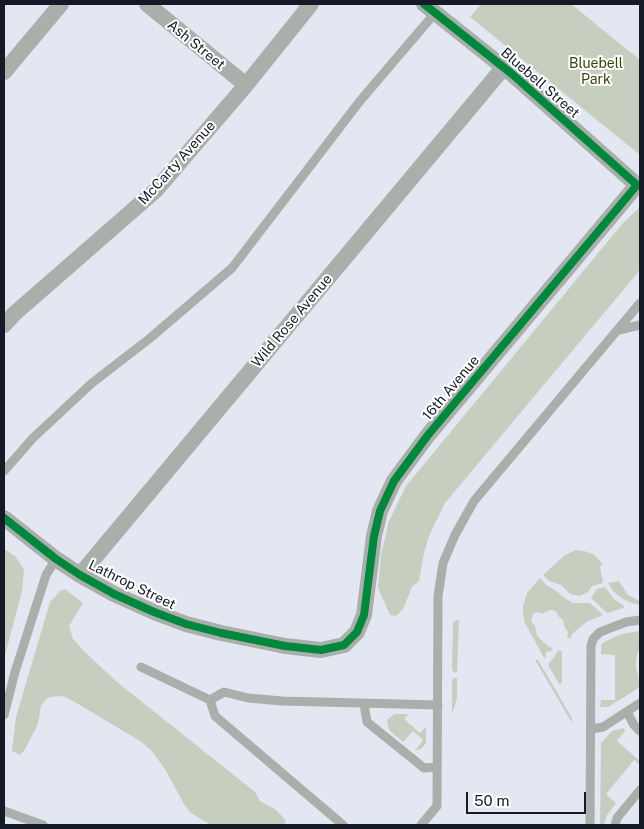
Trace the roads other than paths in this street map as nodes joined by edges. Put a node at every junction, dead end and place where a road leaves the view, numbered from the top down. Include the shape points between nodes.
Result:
1 (61, 4) edge
2 (146, 4) edge
3 (311, 4) edge
4 (429, 8) edge
5 (504, 67) junction
6 (4, 72) edge
7 (246, 85) junction
8 (637, 185) joint
9 (640, 303) edge
10 (4, 325) edge
11 (640, 325) edge
12 (618, 330) junction
13 (4, 471) edge
14 (4, 518) edge
15 (56, 559) junction
16 (80, 575) junction
17 (640, 620) edge
18 (352, 639) joint
19 (141, 668) dead end
20 (210, 700) junction
21 (364, 704) junction
22 (640, 704) edge
23 (438, 705) junction
24 (627, 712) junction
25 (4, 715) edge
26 (591, 729) junction
27 (640, 731) edge
28 (437, 767) junction
29 (640, 790) edge
30 (4, 811) edge
31 (43, 825) edge
32 (343, 825) edge
33 (421, 825) edge
34 (590, 825) edge
35 (614, 825) edge

1 - 6 street
2 - 7 street, Ash Street
3 - 7 street, McCarty Avenue
4 - 5 street, Bluebell Street
4 - 13 lane via 232,268 92,383 33,438
5 - 8 street, Bluebell Street
5 - 16 street, Wild Rose Avenue
7 - 10 street, McCarty Avenue via 156,190
8 - 18 street, 16th Avenue via 428,435 394,481 380,511 364,614
9 - 12 lane
11 - 12 lane
12 - 23 lane via 474,502 454,534 443,563 438,596
14 - 15 street, Lathrop Street
15 - 16 street, Lathrop Street
15 - 25 lane via 46,575
16 - 18 street, Lathrop Street via 154,612 221,633 321,650 344,645
17 - 26 lane via 609,627 593,640
19 - 20 lane
20 - 21 lane via 224,692 282,701
20 - 32 lane via 215,716
21 - 23 lane
21 - 28 lane via 367,722 424,768
22 - 24 lane
23 - 28 lane
24 - 26 lane via 603,727
24 - 27 lane
26 - 34 lane
28 - 33 lane via 437,806
29 - 35 lane
30 - 31 lane

